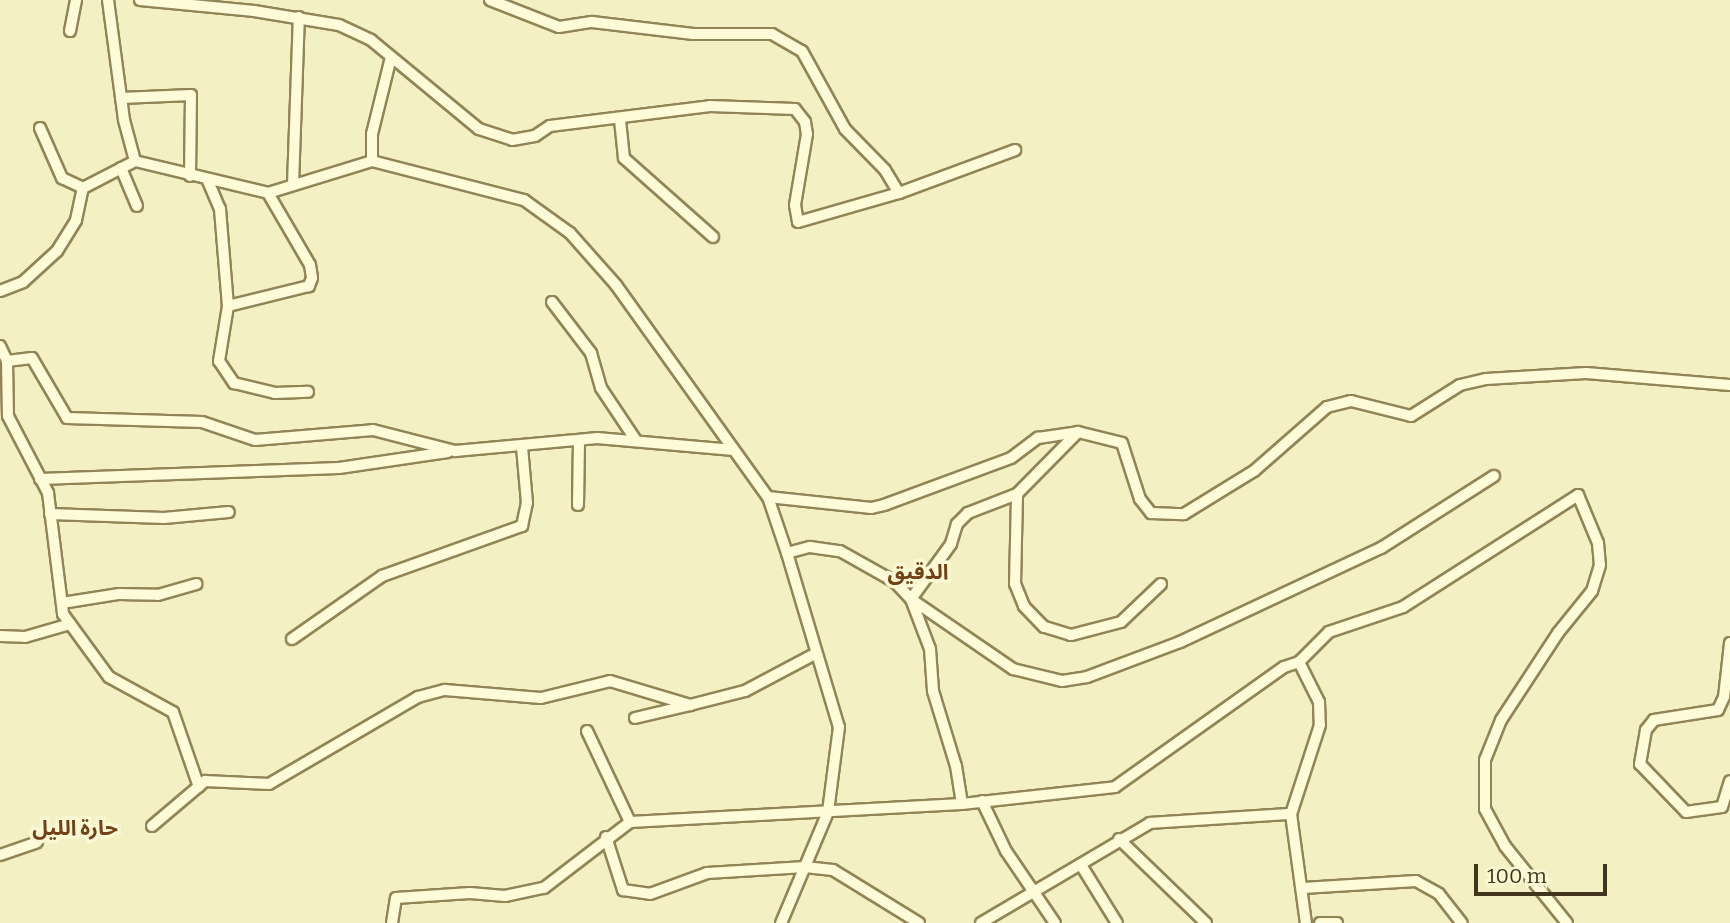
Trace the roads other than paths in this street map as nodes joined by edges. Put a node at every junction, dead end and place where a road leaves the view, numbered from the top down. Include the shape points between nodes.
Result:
1 (76, 0) edge
2 (108, 0) edge
3 (140, 0) edge
4 (490, 0) edge
5 (299, 17) junction
6 (70, 31) dead end
7 (391, 57) junction
8 (121, 98) junction
9 (620, 120) junction
10 (40, 128) dead end
11 (1015, 150) dead end
12 (135, 161) junction
13 (372, 161) junction
14 (121, 168) junction
15 (190, 176) junction
16 (208, 181) junction
17 (293, 186) junction
18 (83, 188) junction
19 (268, 193) junction
20 (899, 193) junction
21 (138, 206) dead end
22 (713, 237) dead end
23 (0, 291) edge
24 (552, 302) dead end
25 (228, 306) junction
26 (0, 346) edge
27 (5, 362) edge
28 (1730, 385) edge
29 (308, 392) dead end
30 (1078, 432) junction
31 (635, 439) junction
32 (579, 440) junction
33 (522, 447) junction
34 (733, 450) junction
35 (455, 452) junction
36 (1494, 476) dead end
37 (40, 479) junction
38 (1017, 494) junction
39 (768, 497) junction
40 (578, 505) dead end
41 (229, 512) dead end
42 (50, 514) junction
43 (788, 553) junction
44 (196, 584) dead end
45 (1161, 584) dead end
46 (911, 599) junction
47 (62, 603) junction
48 (70, 624) junction
49 (0, 636) edge
50 (292, 639) dead end
51 (1730, 643) edge
52 (815, 654) junction
53 (1298, 662) junction
54 (691, 705) junction
55 (635, 718) dead end
56 (587, 730) dead end
57 (1730, 781) edge
58 (199, 787) junction
59 (982, 801) junction
60 (962, 804) junction
61 (828, 812) junction
62 (1291, 814) junction
63 (630, 822) junction
64 (152, 826) dead end
65 (606, 837) junction
66 (1119, 839) junction
67 (37, 842) dead end
68 (0, 855) edge
69 (1081, 865) junction
70 (805, 867) junction
71 (1303, 888) junction
72 (1033, 891) junction
73 (392, 923) edge
74 (781, 923) edge
75 (919, 923) edge
76 (981, 923) edge
77 (1055, 923) edge
78 (1117, 923) edge
79 (1206, 923) edge
80 (1306, 923) edge
81 (1320, 923) edge
82 (1336, 923) edge
83 (1462, 923) edge
84 (1567, 923) edge

1 - 6 street
2 - 8 street
3 - 5 street
4 - 20 street via 559,27 592,22 693,34 772,34 802,51 845,129 885,170
5 - 7 street via 339,26 371,40
5 - 17 street
7 - 9 street via 479,129 512,140 535,136 550,126
7 - 13 street via 372,134
8 - 12 street
8 - 15 street via 191,95
9 - 20 street via 710,106 795,109 807,134 795,205 798,222
9 - 22 street via 624,158
10 - 18 street via 62,178
11 - 20 street
12 - 14 street
12 - 15 street
13 - 17 street
13 - 34 street via 524,200 570,233 616,285
14 - 18 street
14 - 21 street
15 - 16 street
16 - 19 street
16 - 25 street via 220,209
17 - 19 street
18 - 23 street via 76,220 57,251 23,282
19 - 25 street via 310,265 309,286
24 - 31 street via 591,354 601,388
25 - 29 street via 219,361 222,371 234,383 275,393
26 - 27 street
27 - 35 street via 32,358 67,418 202,422 255,440 373,430
27 - 37 street via 8,415
28 - 30 street via 1586,373 1473,382 1411,416 1351,401 1328,407 1254,471 1184,514 1152,513 1140,499 1122,443
30 - 38 street
30 - 39 street via 1038,438 1010,458 871,508
31 - 32 street
31 - 34 street
32 - 33 street
32 - 40 street
33 - 35 street
33 - 50 street via 527,503 522,526 382,576
34 - 39 street
35 - 37 street via 339,468
36 - 46 street via 1381,548 1180,642 1087,677 1062,681 1013,669
37 - 42 street via 48,493
38 - 45 street via 1015,584 1024,606 1044,627 1071,635 1108,627 1121,622
38 - 46 street via 968,513
39 - 43 street
41 - 42 street via 163,518
42 - 47 street
43 - 46 street via 810,547 840,551 895,582
43 - 52 street
44 - 47 street via 158,595 119,594
46 - 60 street via 930,649 933,691 956,766
47 - 48 street
48 - 49 street via 24,637
48 - 58 street via 109,677 173,712
51 - 57 street via 1724,697 1718,710 1654,720 1646,730 1640,764 1686,812 1722,807
52 - 54 street via 745,691
52 - 61 street via 839,727
53 - 59 street via 1284,667 1126,783
53 - 62 street via 1319,702 1320,725
53 - 84 street via 1329,632 1404,607 1578,495 1598,543 1600,565 1592,591 1558,633 1501,720 1485,760 1485,809 1504,845
54 - 55 street
54 - 58 street via 610,681 541,698 445,690 418,697 270,784 205,781
56 - 63 street
58 - 64 street
59 - 60 street
59 - 72 street
60 - 61 street
61 - 63 street
61 - 70 street
62 - 66 street via 1176,819 1150,823
62 - 71 street
63 - 65 street
65 - 70 street via 623,890 650,894 707,873
65 - 73 street via 544,888 505,896 470,893 396,898
66 - 69 street
66 - 79 street
67 - 68 street
69 - 72 street
69 - 78 street
70 - 74 street
70 - 75 street via 833,870
71 - 80 street
71 - 83 street via 1416,881 1439,894
72 - 76 street
72 - 77 street
81 - 82 street

